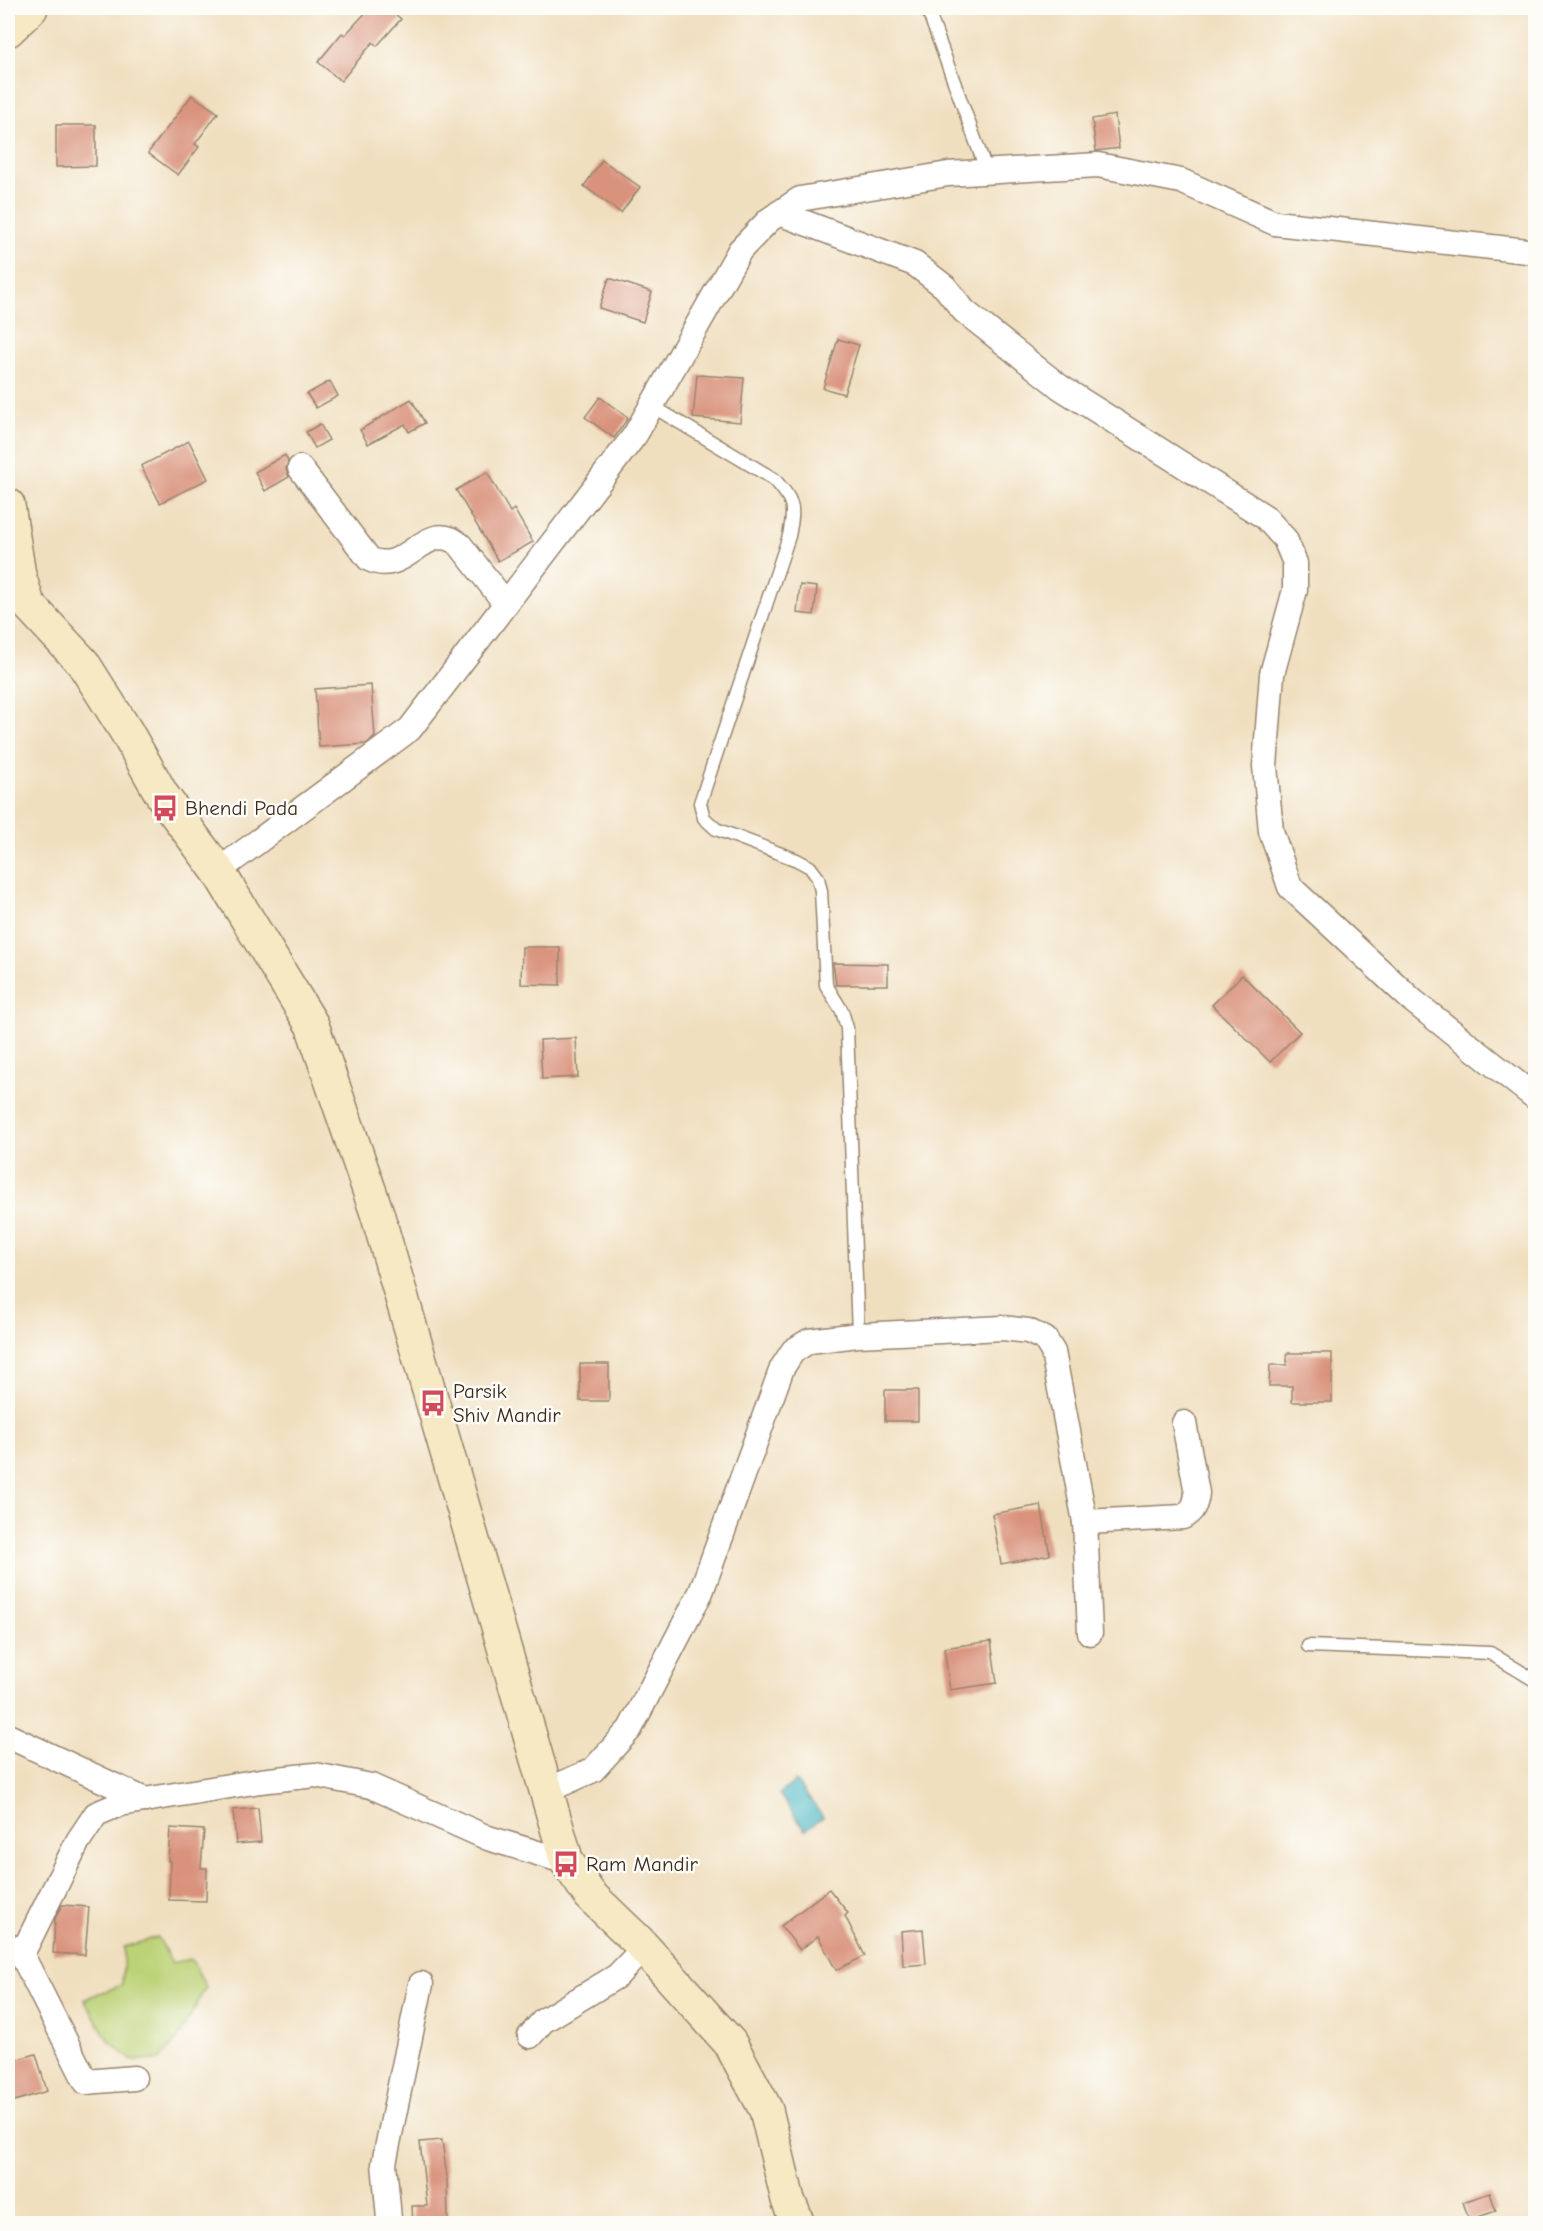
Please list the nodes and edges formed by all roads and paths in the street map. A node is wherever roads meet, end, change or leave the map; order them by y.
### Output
1 (31, 8) edge
2 (927, 8) edge
3 (8, 30) edge
4 (987, 172) junction
5 (779, 213) junction
6 (1536, 252) edge
7 (652, 406) junction
8 (300, 468) dead end
9 (8, 505) edge
10 (506, 604) junction
11 (218, 871) junction
12 (1536, 1098) edge
13 (858, 1335) junction
14 (1184, 1423) dead end
15 (1085, 1522) junction
16 (1090, 1633) dead end
17 (1308, 1646) dead end
18 (1536, 1681) edge
19 (8, 1736) edge
20 (546, 1791) junction
21 (145, 1800) junction
22 (567, 1862) junction
23 (644, 1947) junction
24 (13, 1948) edge
25 (421, 1984) dead end
26 (530, 2036) dead end
27 (134, 2078) dead end
28 (391, 2223) edge
29 (798, 2223) edge

1 - 3 street
2 - 4 lane
4 - 5 street
4 - 6 street
5 - 7 street
5 - 12 street
7 - 10 street
7 - 13 lane
8 - 10 street
9 - 11 street
10 - 11 street
11 - 20 street
13 - 15 street
13 - 20 street
14 - 15 street
15 - 16 street
17 - 18 lane
19 - 21 street
20 - 22 street
21 - 22 street
21 - 24 street
22 - 23 street
23 - 26 street
23 - 29 street
24 - 27 street
25 - 28 street

